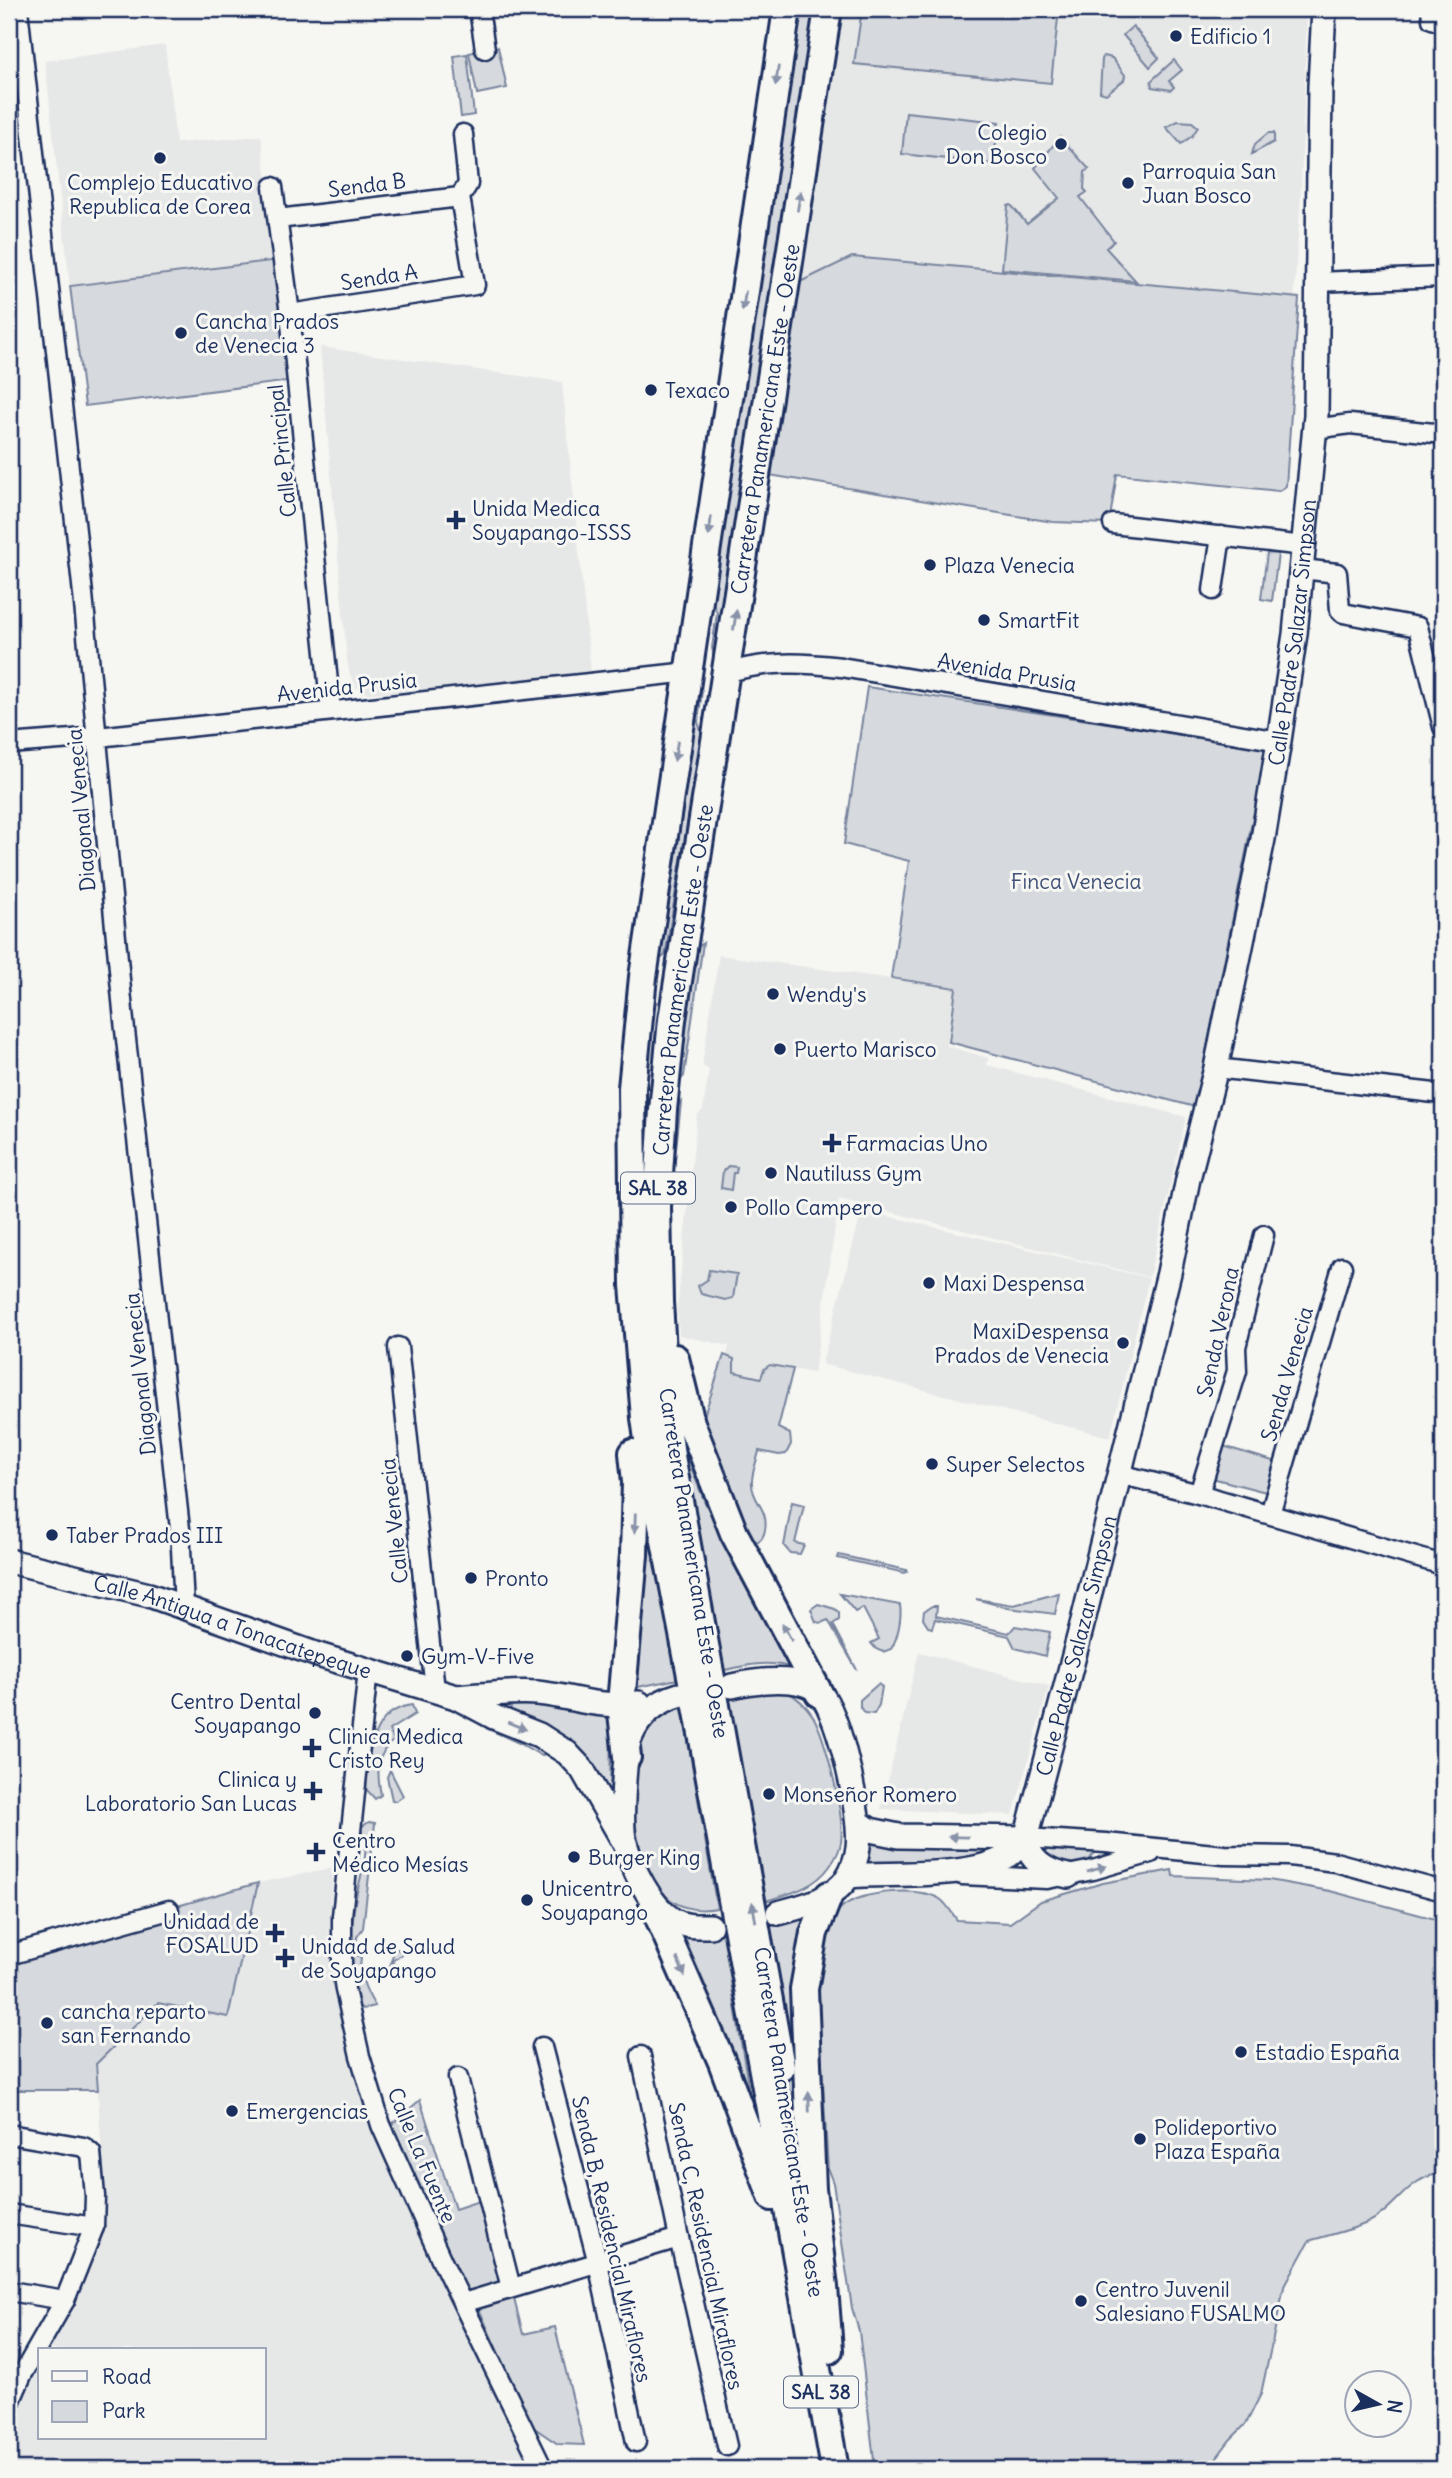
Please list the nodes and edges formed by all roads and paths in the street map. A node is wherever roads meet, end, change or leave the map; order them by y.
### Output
1 (18, 9) edge
2 (479, 9) edge
3 (787, 9) edge
4 (828, 9) edge
5 (1324, 9) edge
6 (1431, 9) edge
7 (1443, 23) edge
8 (485, 49) dead end
9 (463, 134) dead end
10 (273, 187) dead end
11 (460, 197) junction
12 (278, 219) junction
13 (1443, 277) edge
14 (1317, 282) junction
15 (290, 314) junction
16 (1314, 429) junction
17 (1443, 435) edge
18 (1113, 524) dead end
19 (1221, 536) junction
20 (1304, 546) junction
21 (1302, 569) junction
22 (1213, 590) dead end
23 (698, 603) junction
24 (689, 672) junction
25 (726, 673) junction
26 (331, 711) junction
27 (1443, 727) edge
28 (98, 737) junction
29 (1279, 741) junction
30 (9, 744) edge
31 (704, 817) junction
32 (1216, 1068) junction
33 (632, 1088) junction
34 (1443, 1094) edge
35 (1264, 1235) dead end
36 (657, 1239) junction
37 (1174, 1245) junction
38 (1342, 1266) dead end
39 (1147, 1298) junction
40 (398, 1347) dead end
41 (1142, 1384) junction
42 (1121, 1464) junction
43 (1202, 1486) junction
44 (1270, 1514) junction
45 (9, 1561) edge
46 (1443, 1565) edge
47 (184, 1608) junction
48 (368, 1670) junction
49 (732, 1686) dead end
50 (445, 1693) junction
51 (819, 1693) junction
52 (621, 1705) junction
53 (626, 1757) junction
54 (858, 1822) junction
55 (1026, 1838) junction
56 (624, 1842) junction
57 (1164, 1849) junction
58 (932, 1873) junction
59 (848, 1876) junction
60 (1068, 1876) junction
61 (1443, 1891) edge
62 (830, 1895) junction
63 (653, 1904) junction
64 (169, 1910) dead end
65 (778, 1913) dead end
66 (710, 1926) dead end
67 (9, 1955) edge
68 (542, 2047) dead end
69 (641, 2056) dead end
70 (458, 2078) dead end
71 (9, 2134) edge
72 (9, 2214) edge
73 (94, 2227) junction
74 (679, 2238) junction
75 (598, 2263) junction
76 (511, 2288) junction
77 (9, 2291) edge
78 (65, 2300) junction
79 (463, 2303) junction
80 (807, 2314) junction
81 (830, 2365) junction
82 (15, 2374) edge
83 (9, 2405) edge
84 (636, 2442) dead end
85 (727, 2446) dead end
86 (543, 2469) edge
87 (835, 2469) edge
88 (846, 2469) edge

1 - 28 street, Diagonal Venecia
2 - 8 street
3 -> 23 highway, Carretera Panamericana Este - Oeste / SAL 38
25 -> 4 highway, Carretera Panamericana Este - Oeste / SAL 38
5 - 14 main road, Calle Padre Salazar Simpson
6 - 7 street
9 - 11 street
10 - 12 street, Calle Principal
11 - 12 street, Senda B
11 - 15 street, Senda A
12 - 15 street, Calle Principal
13 - 14 street
14 - 16 main road, Calle Padre Salazar Simpson
15 - 26 street, Calle Principal
16 - 17 street
16 - 20 main road, Calle Padre Salazar Simpson
18 - 19 street
19 - 20 street
19 - 22 street
20 - 21 main road, Calle Padre Salazar Simpson
21 - 27 street
21 - 29 main road, Calle Padre Salazar Simpson
23 - 24 highway, Carretera Panamericana Este - Oeste / SAL 38
23 - 25 highway
24 - 26 street, Avenida Prusia
24 - 31 highway
24 -> 33 highway, Carretera Panamericana Este - Oeste / SAL 38
25 - 29 street, Avenida Prusia
25 - 31 highway, Carretera Panamericana Este - Oeste / SAL 38
26 - 28 street, Avenida Prusia
28 - 30 street, Avenida Prusia
28 - 47 street, Diagonal Venecia
29 - 32 main road, Calle Padre Salazar Simpson
31 - 36 highway, Carretera Panamericana Este - Oeste / SAL 38
32 - 34 street
32 - 37 main road, Calle Padre Salazar Simpson
33 -> 52 highway
33 - 80 highway, Carretera Panamericana Este - Oeste / SAL 38
35 - 43 street, Senda Verona
51 -> 36 highway
81 -> 36 highway, Carretera Panamericana Este - Oeste / SAL 38
37 - 39 main road, Calle Padre Salazar Simpson
37 - 41 main road, Calle Padre Salazar Simpson
38 - 44 street, Senda Venecia
39 - 41 main road
39 - 42 main road, Calle Padre Salazar Simpson
40 - 50 street, Calle Venecia
41 - 42 main road, Calle Padre Salazar Simpson
42 - 43 street
42 - 55 main road, Calle Padre Salazar Simpson
43 - 44 street
44 - 46 street
45 - 47 main road, Calle Antigua a Tonacatepeque
47 - 48 main road, Calle Antigua a Tonacatepeque
48 - 50 main road, Calle Antigua a Tonacatepeque
48 - 79 street, Calle La Fuente
49 - 51 main road
50 - 52 main road, Calle Antigua a Tonacatepeque
50 -> 56 main road, Calle Antigua a Tonacatepeque
51 - 54 main road
52 - 53 highway
52 - 53 main road, Calle Antigua a Tonacatepeque
53 - 56 main road
55 -> 54 main road
54 - 59 main road
55 - 57 street
55 - 58 main road
55 - 60 main road
56 - 63 main road, Calle Antigua a Tonacatepeque
60 -> 57 street
57 - 61 street
58 - 59 main road
58 - 60 street
59 - 62 main road
62 - 65 main road
81 -> 62 highway
63 - 66 main road
63 -> 80 highway
64 - 67 street
68 - 75 street, Senda B, Residencial Miraflores
69 - 74 street, Senda C, Residencial Miraflores
70 - 76 street
71 - 73 street
72 - 73 street
73 - 78 street
74 - 75 street
74 - 85 street, Senda C, Residencial Miraflores
75 - 76 street
75 - 84 street, Senda B, Residencial Miraflores
76 - 79 street
77 - 78 street
78 - 82 street
79 - 86 street, Calle La Fuente
80 - 87 highway, SAL 38
81 - 88 highway, SAL 38
82 - 83 street

